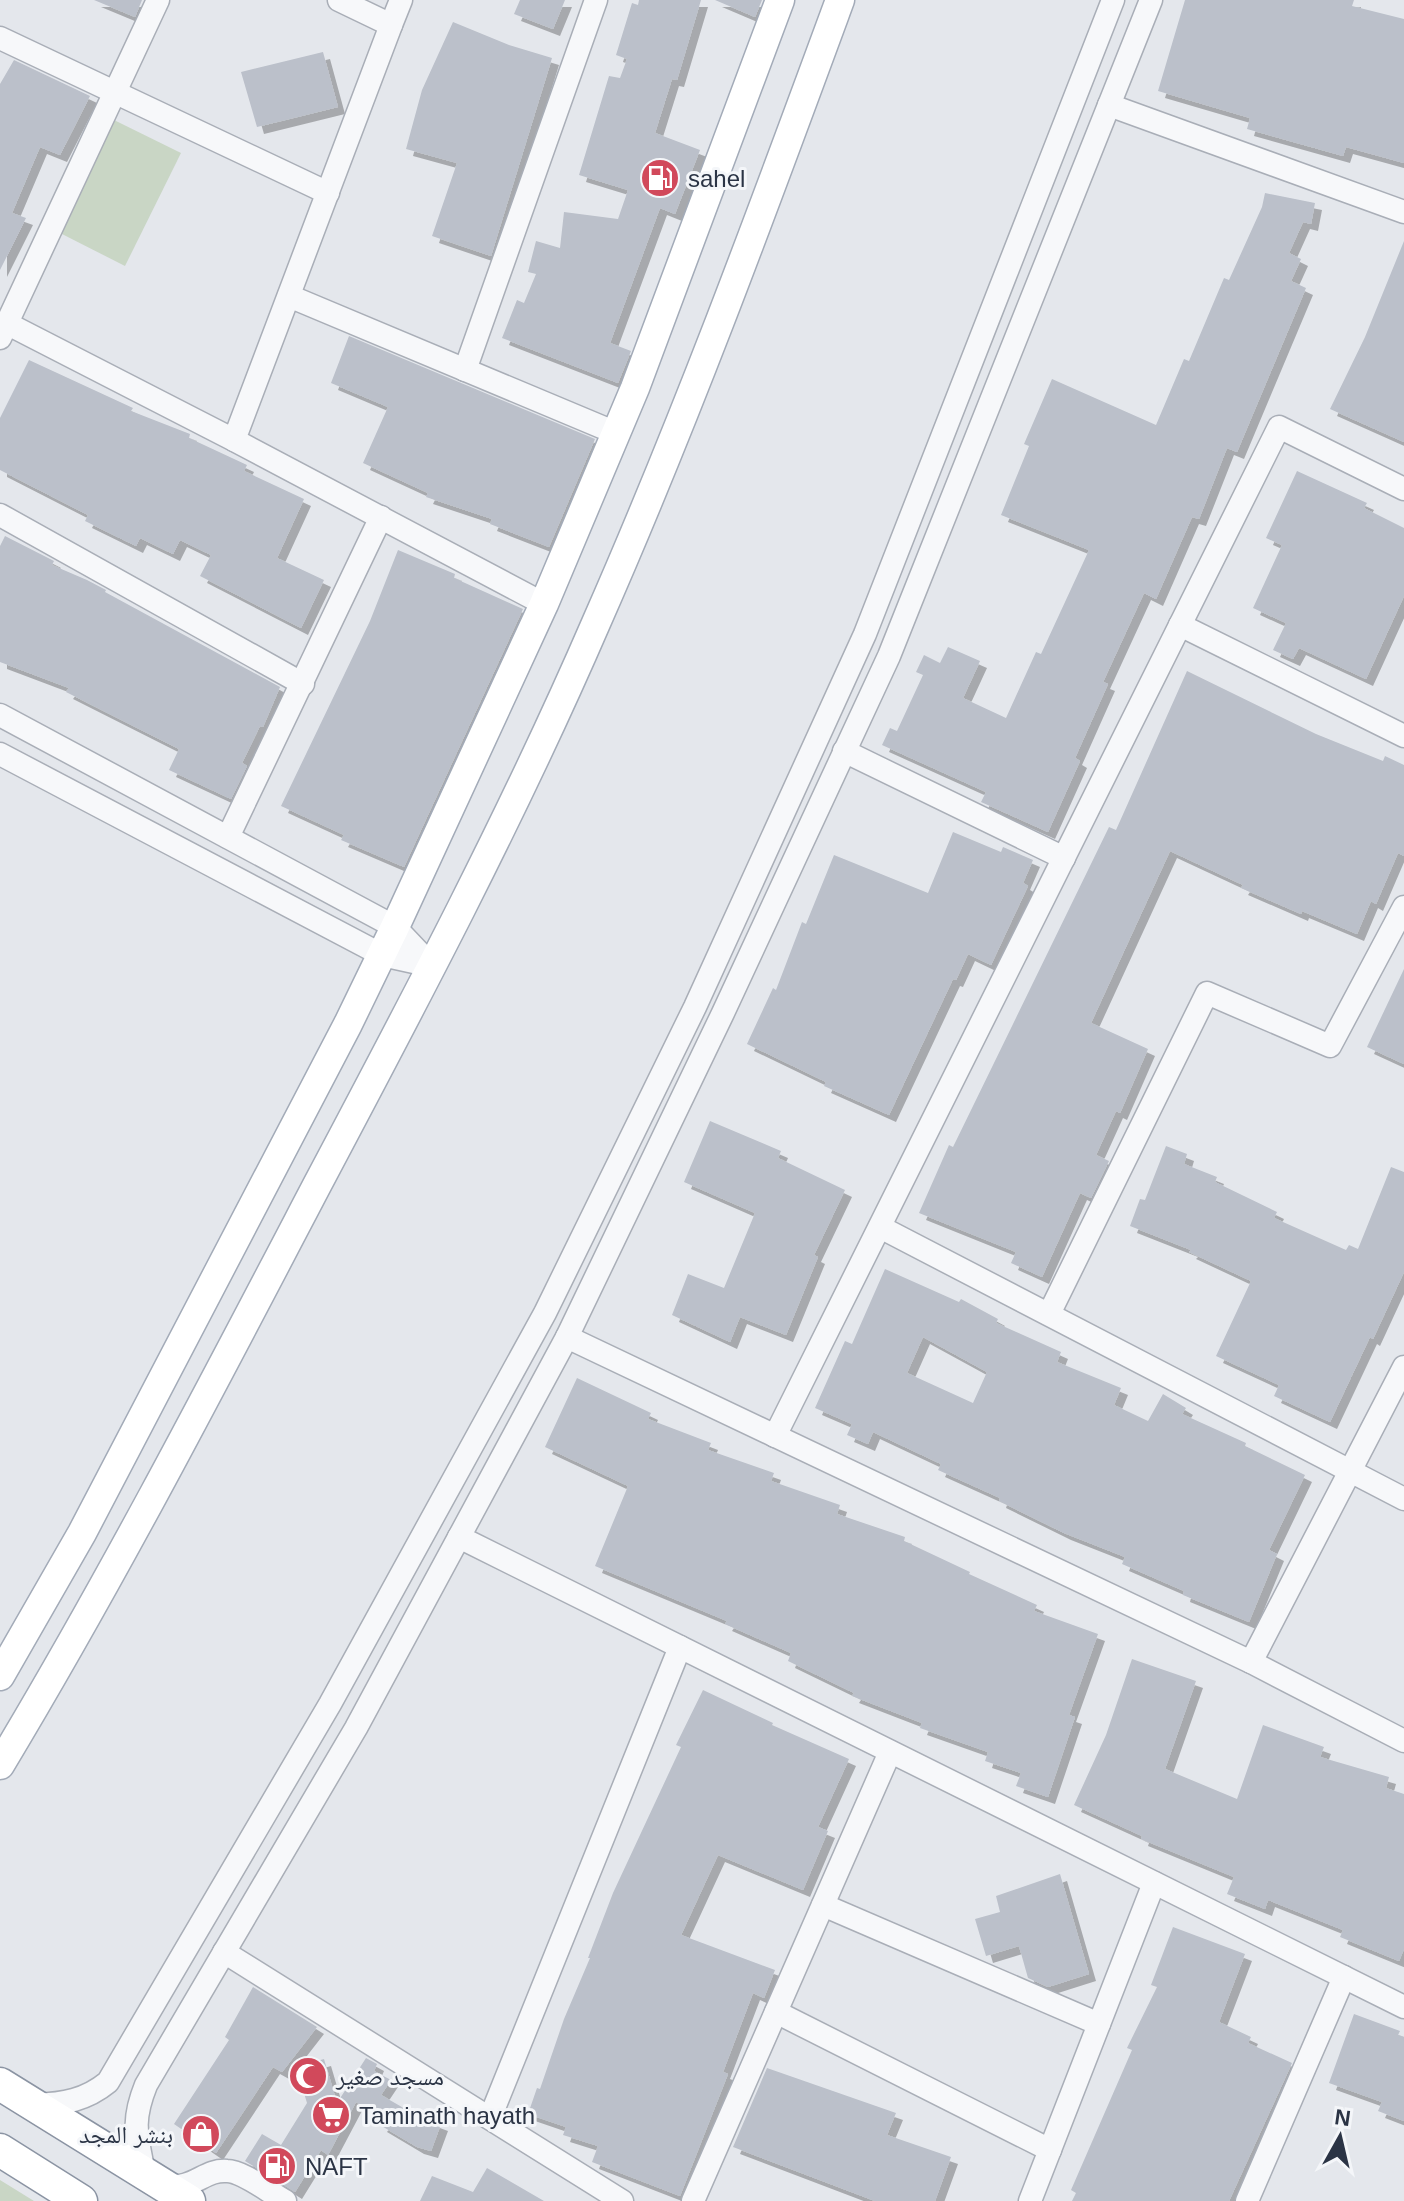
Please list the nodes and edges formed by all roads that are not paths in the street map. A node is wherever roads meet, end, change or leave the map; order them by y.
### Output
1 (158, 0) edge
2 (339, 0) edge
3 (401, 0) edge
4 (596, 0) edge
5 (780, 0) edge
6 (840, 0) edge
7 (1113, 0) edge
8 (1151, 0) edge
9 (391, 25) junction
10 (0, 38) edge
11 (114, 94) junction
12 (1109, 105) junction
13 (328, 193) junction
14 (1404, 212) edge
15 (289, 296) junction
16 (4, 331) edge
17 (465, 370) junction
18 (616, 433) junction
19 (234, 440) junction
20 (1404, 489) edge
21 (0, 515) edge
22 (381, 517) junction
23 (544, 604) junction
24 (1180, 625) junction
25 (303, 684) junction
26 (0, 715) edge
27 (1404, 736) edge
28 (844, 751) junction
29 (0, 754) edge
30 (228, 837) junction
31 (1064, 858) junction
32 (1404, 907) edge
33 (395, 927) junction
34 (382, 955) junction
35 (432, 966) junction
36 (880, 1227) junction
37 (1049, 1314) junction
38 (567, 1337) junction
39 (1404, 1367) edge
40 (775, 1436) junction
41 (1350, 1471) junction
42 (1404, 1499) edge
43 (459, 1537) junction
44 (680, 1647) junction
45 (1251, 1662) junction
46 (0, 1676) edge
47 (1403, 1738) edge
48 (890, 1752) junction
49 (0, 1765) edge
50 (1154, 1883) junction
51 (823, 1905) junction
52 (224, 1952) junction
53 (1344, 1977) junction
54 (1404, 2007) edge
55 (776, 2012) junction
56 (1099, 2024) junction
57 (0, 2084) edge
58 (33, 2105) junction
59 (490, 2118) junction
60 (0, 2150) edge
61 (1050, 2150) junction
62 (153, 2179) junction
63 (81, 2201) edge
64 (189, 2201) edge
65 (285, 2201) edge
66 (622, 2201) edge
67 (693, 2201) edge
68 (1030, 2201) edge
69 (1247, 2201) edge

1 - 11 street
2 - 9 street
3 - 9 street
4 - 17 street
5 - 18 main road
6 - 35 main road
7 - 58 street
8 - 12 street
9 - 13 street
10 - 11 street
11 - 13 street
11 - 16 street
12 - 14 street
12 - 28 street
13 - 15 street
15 - 17 street
15 - 19 street
16 - 19 street
17 - 18 street
18 - 23 main road
19 - 22 street
20 - 24 street
21 - 25 street
22 - 23 street
22 - 25 street
23 - 33 main road
24 - 27 street
24 - 31 street
25 - 30 street
26 - 30 street
28 - 31 street
28 - 38 street
29 - 34 street
30 - 33 street
31 - 36 street
32 - 37 street
33 - 34 main road
33 - 35 street
34 - 35 street
34 - 46 main road
35 - 49 main road
36 - 37 street
36 - 40 street
37 - 41 street
38 - 40 street
38 - 43 street
39 - 41 street
40 - 45 street
41 - 42 street
41 - 45 street
43 - 44 street
43 - 52 street
44 - 48 street
44 - 59 street
45 - 47 street
48 - 50 street
48 - 51 street
50 - 53 street
50 - 56 street
51 - 55 street
51 - 56 street
52 - 59 street
52 - 62 street
53 - 54 street
53 - 69 street
55 - 61 street
55 - 67 street
56 - 61 street
57 - 58 highway
58 - 62 highway
59 - 66 street
60 - 63 highway
61 - 68 street
62 - 64 highway
62 - 65 street

